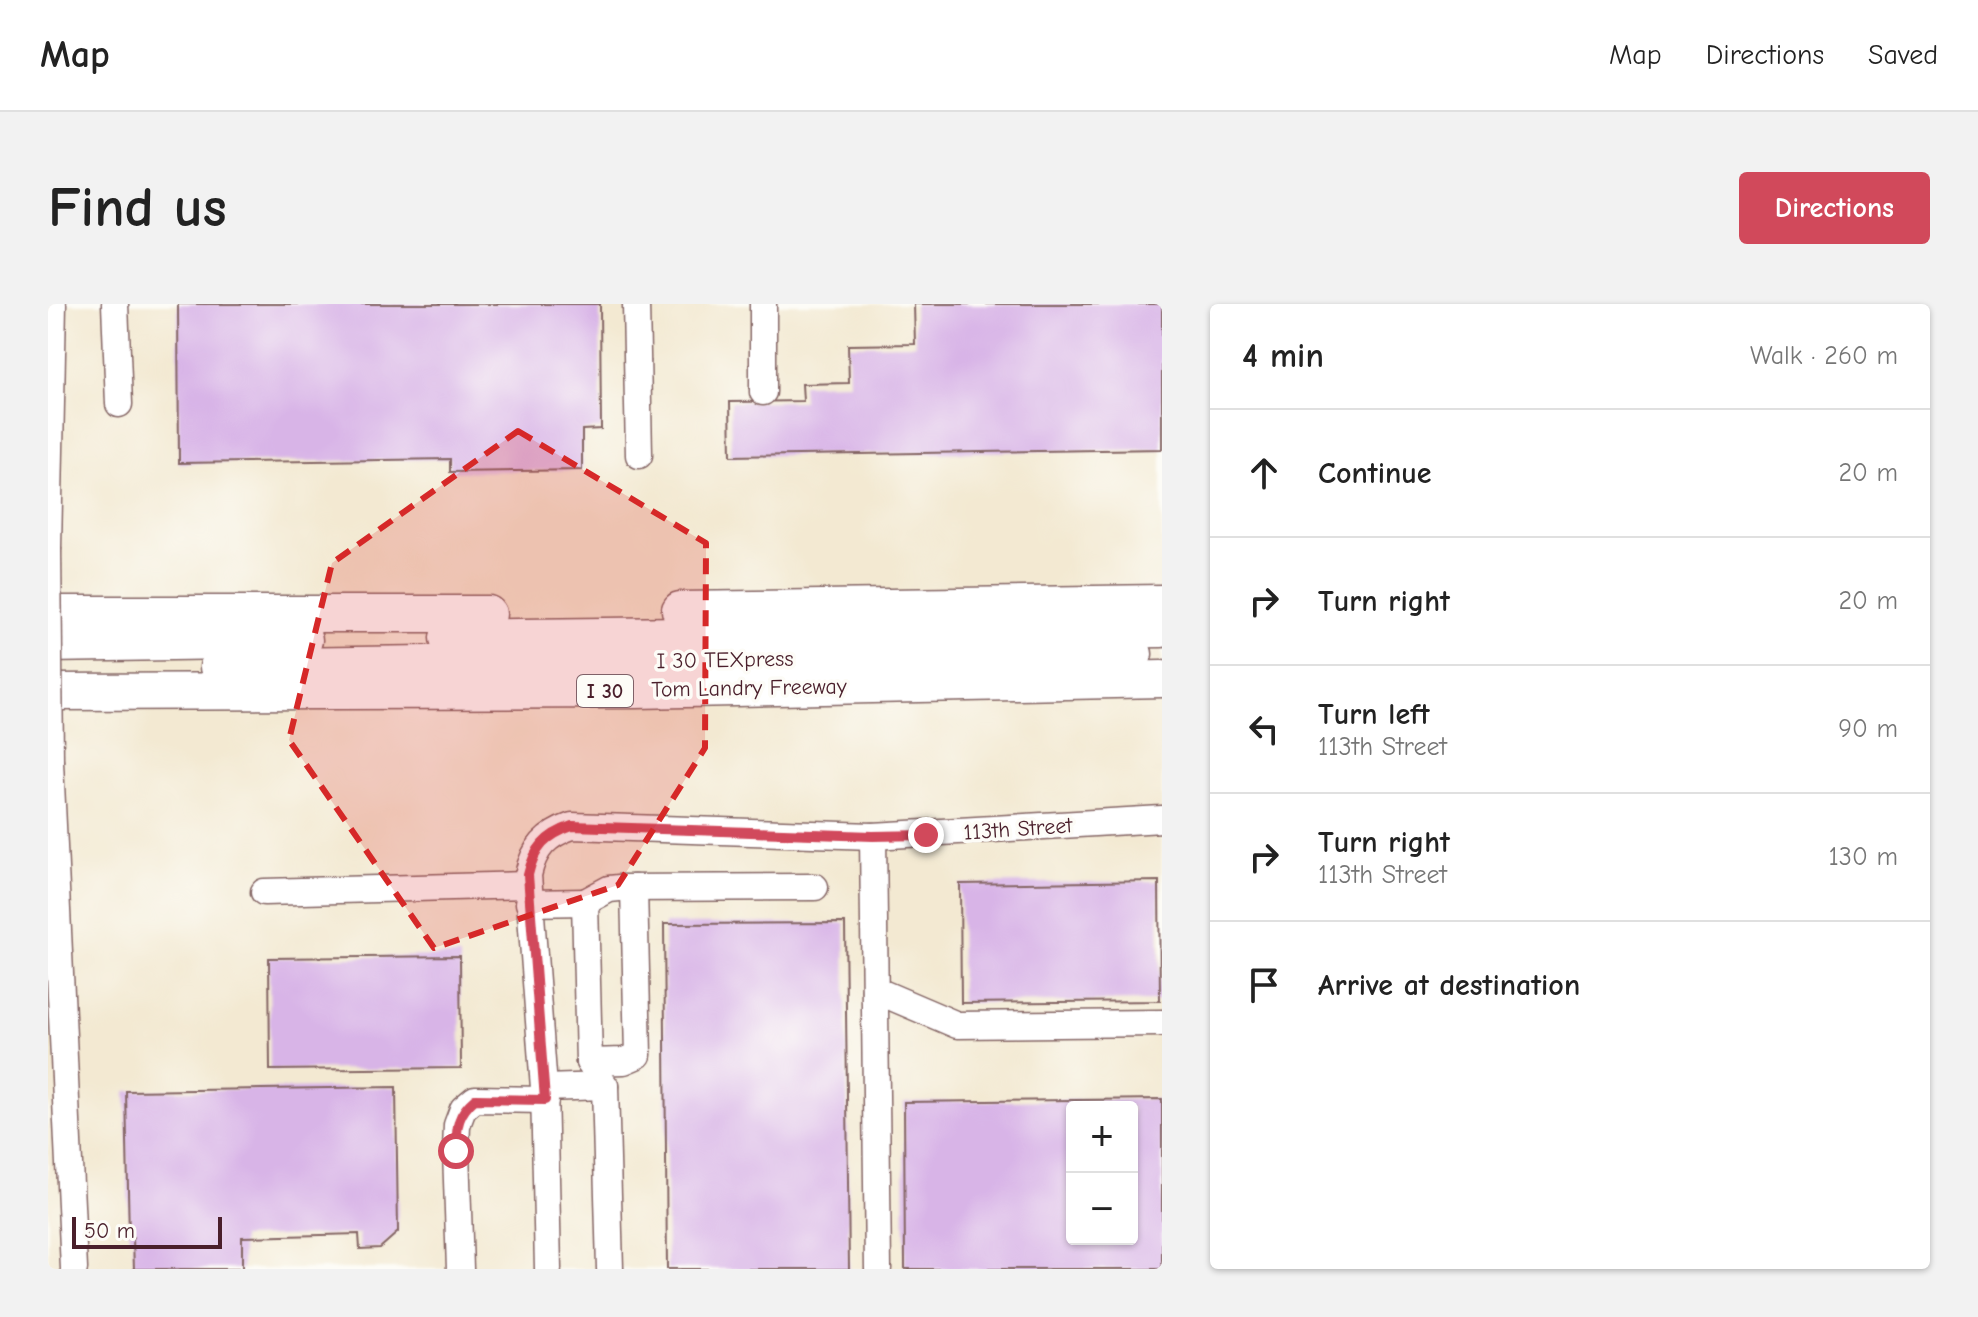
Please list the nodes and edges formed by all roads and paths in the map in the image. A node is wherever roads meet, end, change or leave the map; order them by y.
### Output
1 (53, 304) edge
2 (115, 304) edge
3 (636, 304) edge
4 (763, 304) edge
5 (763, 392) dead end
6 (119, 404) dead end
7 (639, 455) dead end
8 (48, 548) edge
9 (1162, 603) edge
10 (48, 614) edge
11 (1162, 629) edge
12 (48, 644) edge
13 (1162, 654) edge
14 (48, 669) edge
15 (1162, 679) edge
16 (48, 692) edge
17 (1162, 819) edge
18 (873, 836) junction
19 (815, 887) dead end
20 (634, 888) junction
21 (264, 892) dead end
22 (528, 894) junction
23 (585, 902) junction
24 (875, 990) junction
25 (1162, 1023) edge
26 (589, 1062) junction
27 (605, 1086) junction
28 (544, 1094) junction
29 (74, 1269) edge
30 (460, 1269) edge
31 (548, 1269) edge
32 (610, 1269) edge
33 (878, 1269) edge

1 - 8 street
2 - 6 street
3 - 7 street
4 - 5 street
8 - 29 street, bridge
9 - 10 highway
11 - 12 highway, I 30 TEXpress
13 - 14 highway, I 30 TEXpress
15 - 16 highway, Tom Landry Freeway / I 30
17 - 18 street, 113th Street
18 - 22 street, 113th Street
18 - 24 street
19 - 20 street
20 - 23 street
20 - 26 street
21 - 22 street
22 - 23 street
22 - 28 street, 113th Street
23 - 26 street
24 - 25 street
24 - 33 street
26 - 27 street
27 - 28 street
27 - 32 street
28 - 30 street
28 - 31 street, 113th Street

